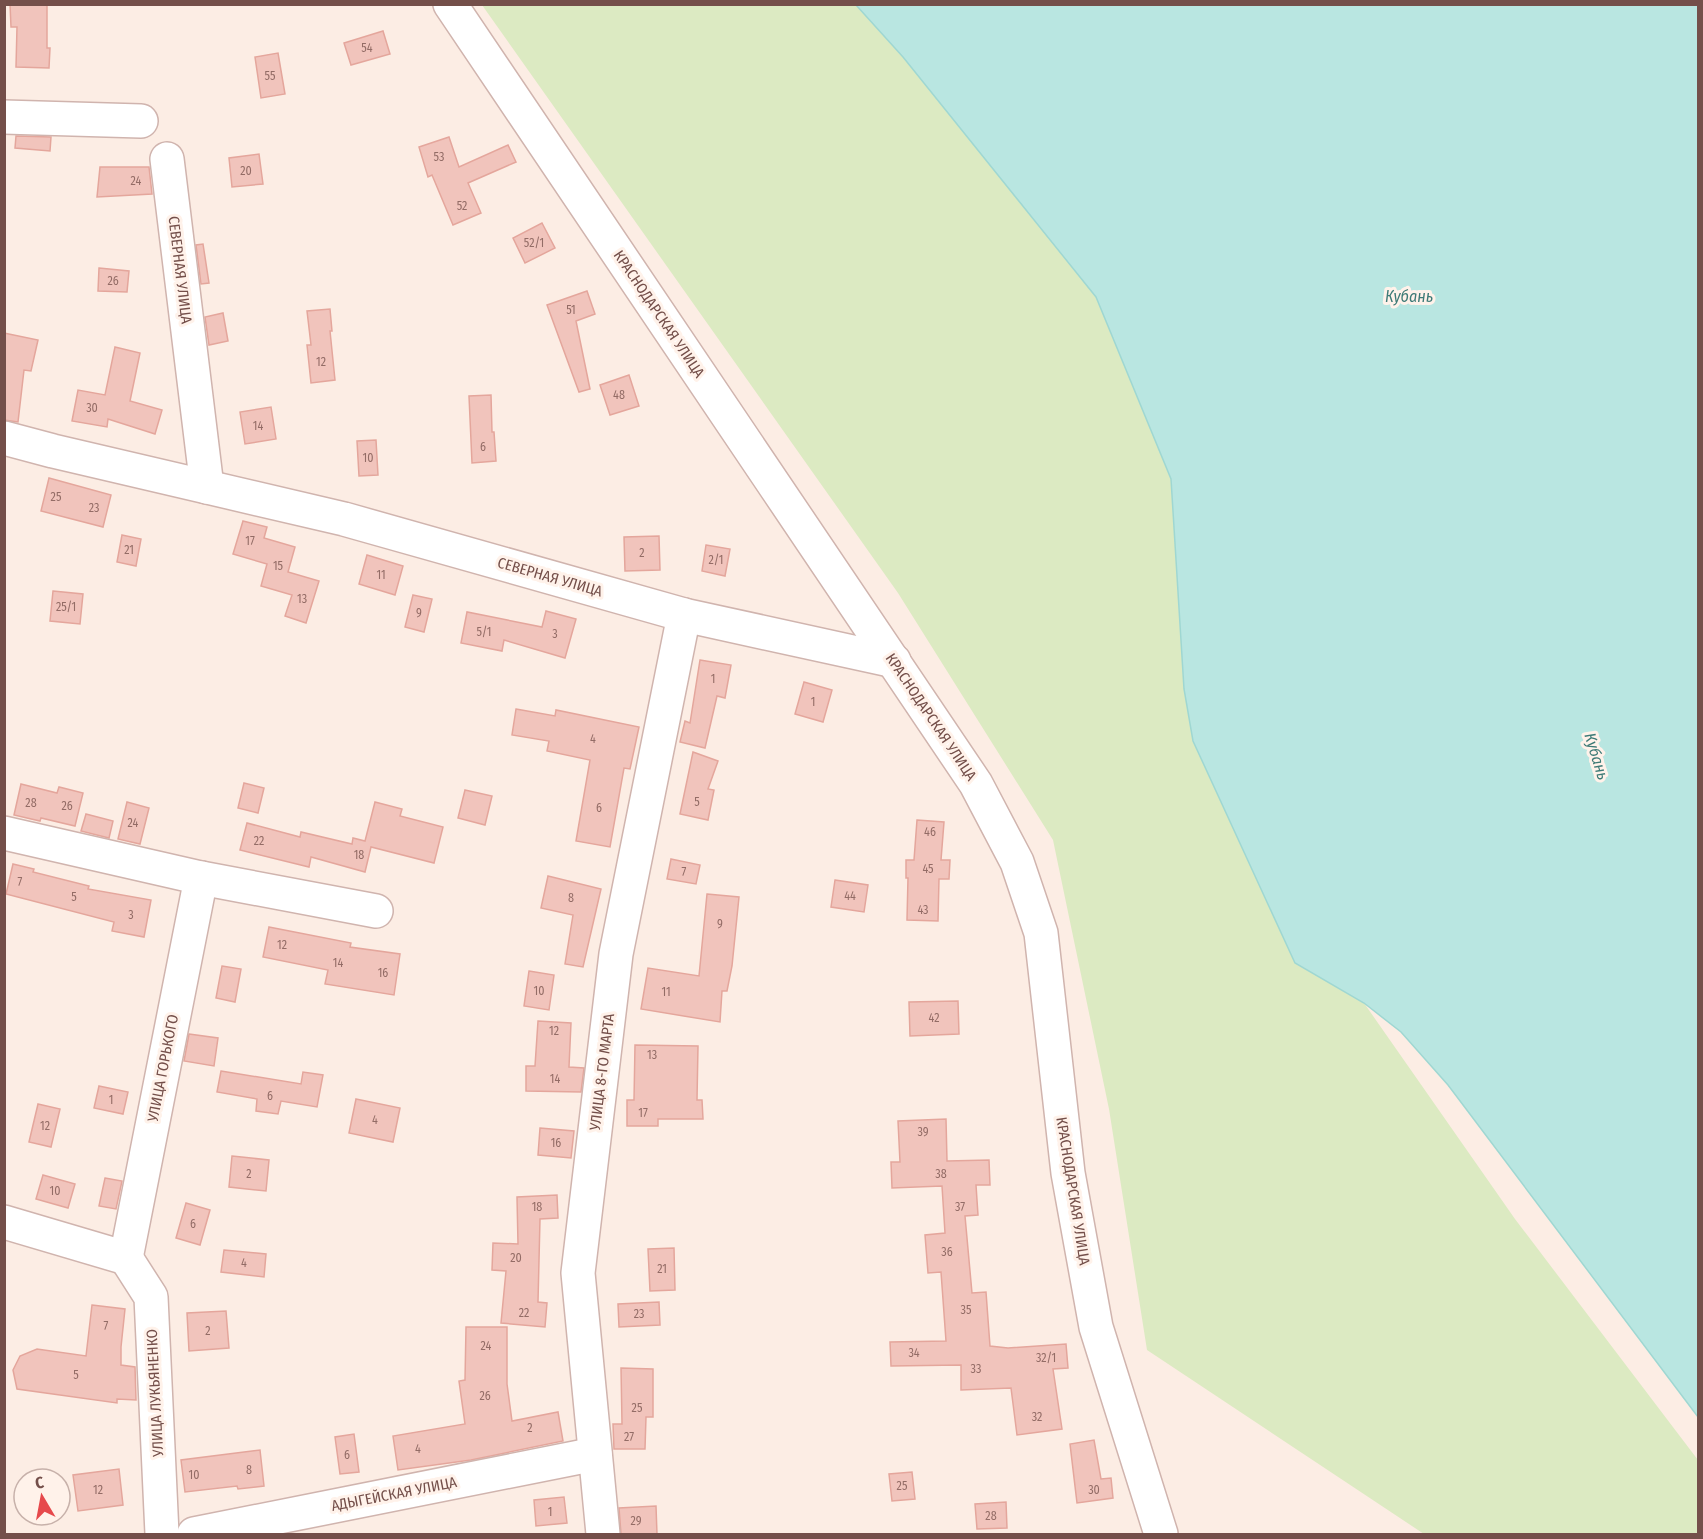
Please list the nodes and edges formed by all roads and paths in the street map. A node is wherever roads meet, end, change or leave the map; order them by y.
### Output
1 (450, 4) edge
2 (4, 117) edge
3 (141, 121) dead end
4 (167, 159) dead end
5 (4, 438) edge
6 (207, 487) junction
7 (684, 615) junction
8 (894, 662) junction
9 (4, 833) edge
10 (201, 878) junction
11 (376, 910) dead end
12 (4, 1222) edge
13 (126, 1258) junction
14 (595, 1454) junction
15 (162, 1534) edge
16 (194, 1534) edge
17 (603, 1534) edge
18 (1161, 1534) edge

1 - 8 street, КРАСНОДАРСКАЯ УЛИЦА
2 - 3 street
4 - 6 street, СЕВЕРНАЯ УЛИЦА
5 - 6 street, СЕВЕРНАЯ УЛИЦА
6 - 7 street, СЕВЕРНАЯ УЛИЦА
7 - 8 street, СЕВЕРНАЯ УЛИЦА
7 - 14 street, УЛИЦА 8-ГО МАРТА
8 - 18 street, КРАСНОДАРСКАЯ УЛИЦА
9 - 10 street
10 - 11 street
10 - 13 street, УЛИЦА ГОРЬКОГО
12 - 13 street
13 - 15 street, УЛИЦА ЛУКЬЯНЕНКО
14 - 16 street, АДЫГЕЙСКАЯ УЛИЦА
14 - 17 street, УЛИЦА 8-ГО МАРТА

